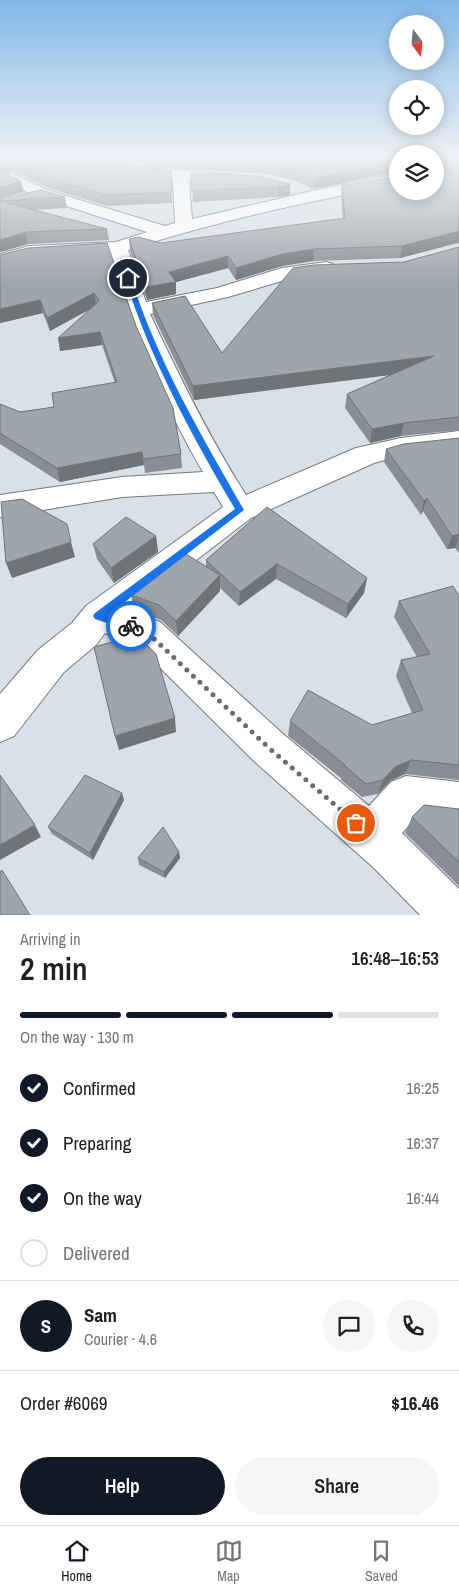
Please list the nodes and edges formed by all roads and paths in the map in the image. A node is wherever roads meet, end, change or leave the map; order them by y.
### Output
1 (62, 200) edge
2 (182, 200) edge
3 (296, 200) edge
4 (184, 226) junction
5 (165, 232) junction
6 (0, 241) edge
7 (118, 246) junction
8 (29, 252) junction
9 (0, 260) edge
10 (349, 267) edge
11 (138, 310) junction
12 (459, 440) edge
13 (224, 481) junction
14 (0, 506) edge
15 (240, 510) junction
16 (98, 616) junction
17 (0, 723) edge
18 (459, 803) edge
19 (371, 836) junction
20 (452, 915) edge

1 - 5 street
2 - 4 street
3 - 4 street
4 - 5 street
5 - 7 street
6 - 8 street
7 - 8 street
7 - 11 street
8 - 9 street
10 - 11 street
11 - 13 street
12 - 15 street
13 - 14 street
13 - 15 street
15 - 16 street
16 - 17 street
16 - 19 street
18 - 19 street
19 - 20 street

